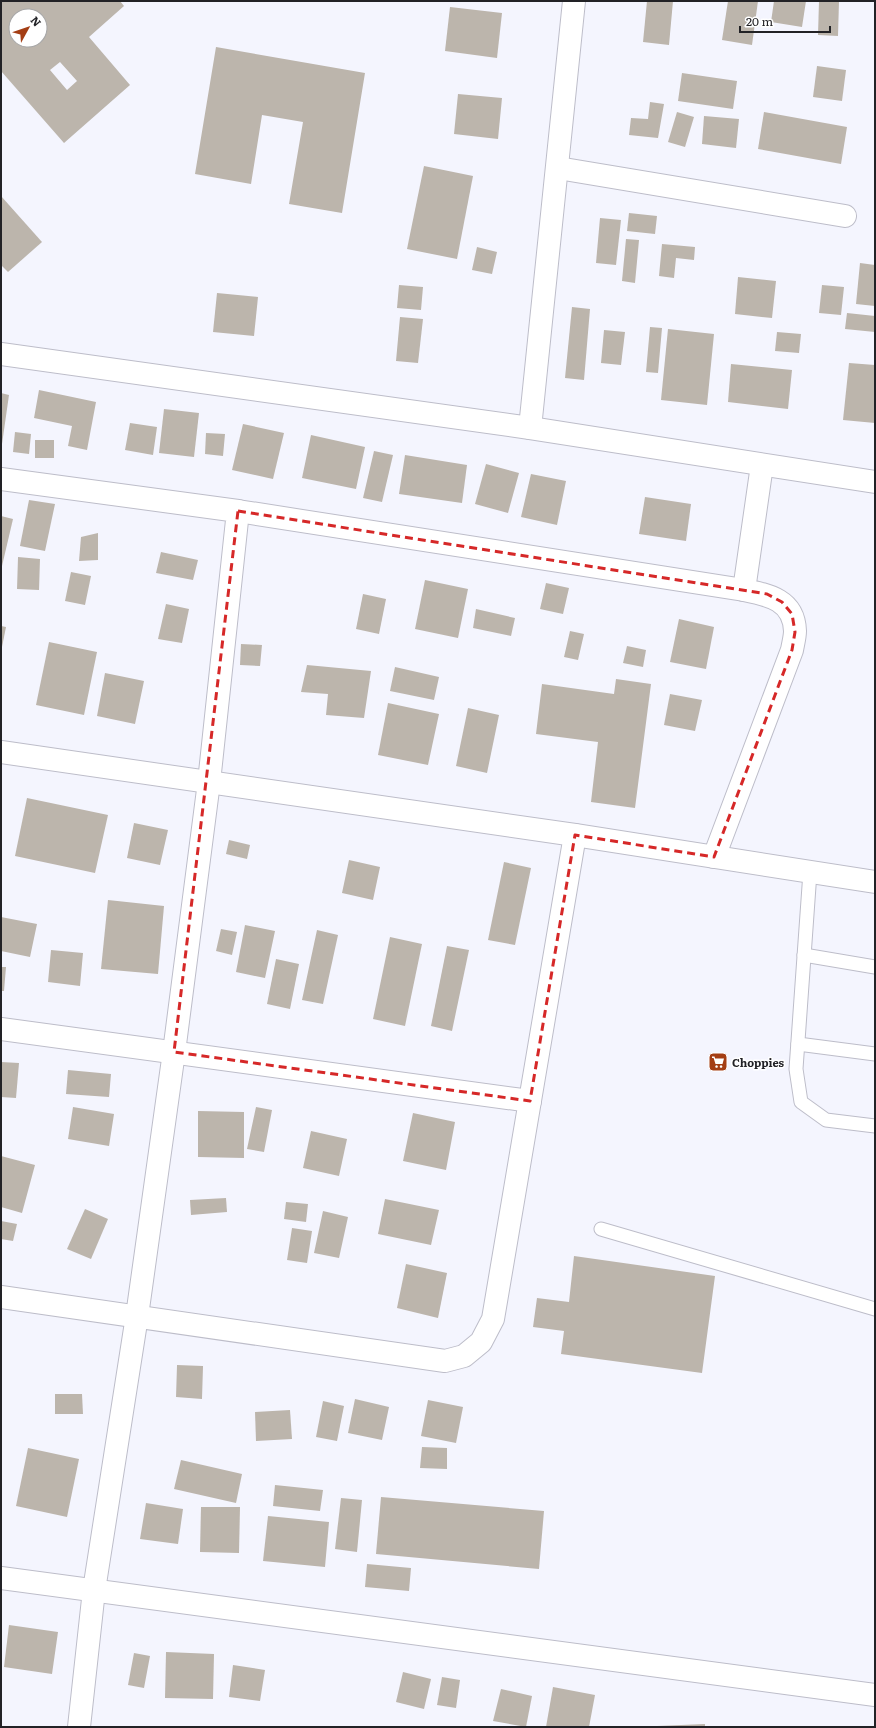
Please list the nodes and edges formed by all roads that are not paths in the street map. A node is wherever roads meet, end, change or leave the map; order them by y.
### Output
1 (574, 1) edge
2 (558, 168) junction
3 (845, 216) dead end
4 (1, 354) edge
5 (530, 428) junction
6 (762, 465) junction
7 (1, 479) edge
8 (875, 482) edge
9 (238, 511) junction
10 (744, 590) junction
11 (1, 752) edge
12 (209, 782) junction
13 (575, 835) junction
14 (714, 857) junction
15 (810, 872) junction
16 (875, 882) edge
17 (804, 956) junction
18 (875, 966) edge
19 (1, 1029) edge
20 (798, 1044) junction
21 (174, 1052) junction
22 (875, 1054) edge
23 (530, 1101) junction
24 (875, 1126) edge
25 (601, 1229) dead end
26 (1, 1297) edge
27 (875, 1309) edge
28 (136, 1316) junction
29 (1, 1578) edge
30 (94, 1590) junction
31 (875, 1695) edge
32 (78, 1727) edge

1 - 2 street
2 - 3 street
2 - 5 street
4 - 5 street
5 - 6 street
6 - 8 street
6 - 10 street
7 - 9 street
9 - 10 street
9 - 12 street
10 - 14 street
11 - 12 street
12 - 13 street
12 - 21 street
13 - 14 street
13 - 23 street
14 - 15 street
15 - 16 street
15 - 17 lane
17 - 18 lane
17 - 20 lane
19 - 21 street
20 - 22 lane
20 - 24 lane
21 - 23 street
21 - 28 street
23 - 28 street
25 - 27 lane
26 - 28 street
28 - 30 street
29 - 30 street
30 - 31 street
30 - 32 street

